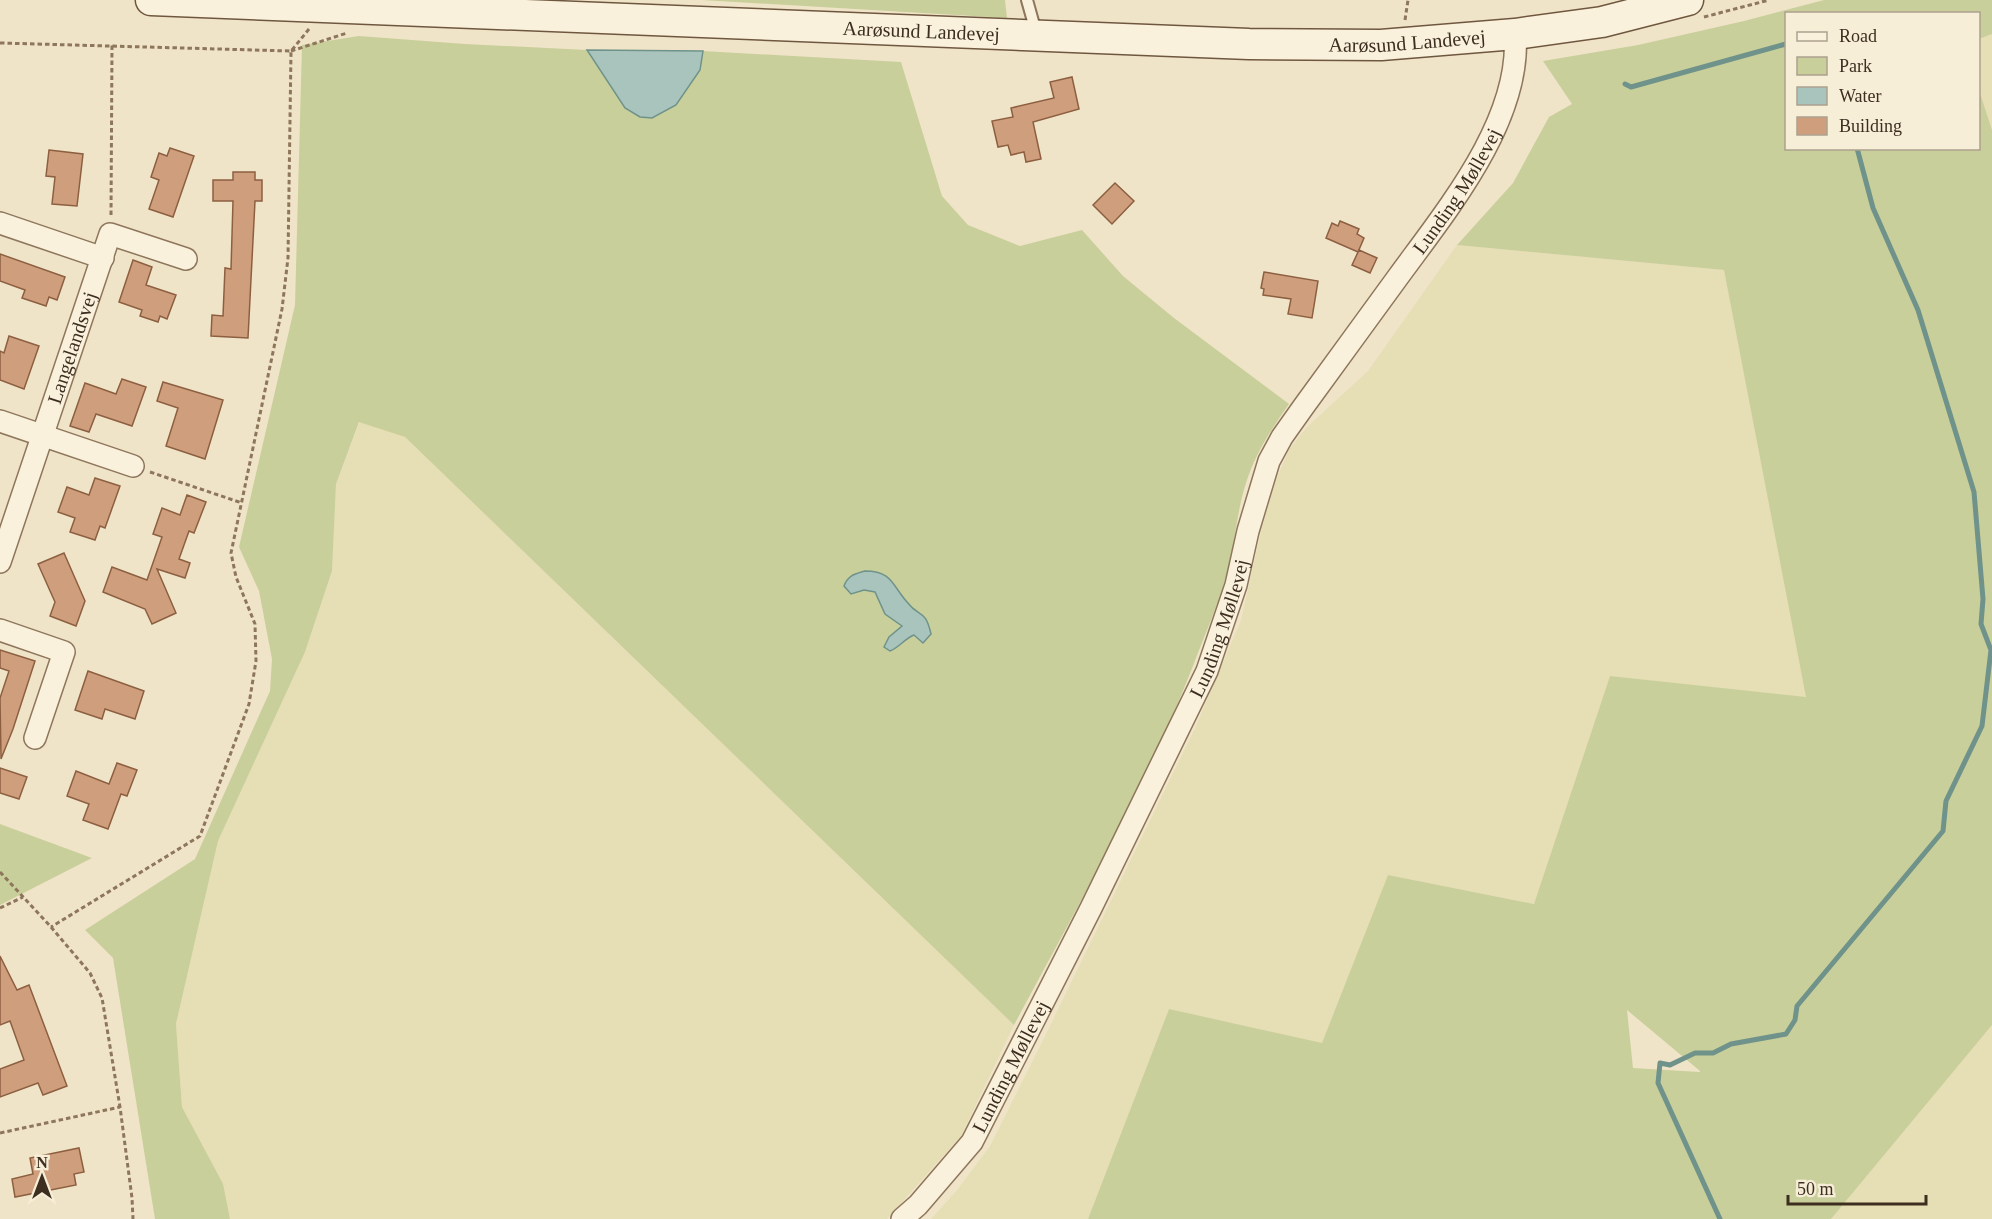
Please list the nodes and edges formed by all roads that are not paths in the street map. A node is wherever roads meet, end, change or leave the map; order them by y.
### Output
1 (151, 0) edge
2 (1027, 0) edge
3 (1688, 0) edge
4 (242, 2) edge
5 (1515, 34) junction
6 (1037, 35) junction
7 (0, 223) edge
8 (103, 258) junction
9 (186, 260) dead end
10 (0, 421) edge
11 (43, 435) junction
12 (133, 466) road end
13 (6, 526) edge
14 (0, 562) edge
15 (0, 630) edge
16 (35, 738) dead end
17 (902, 1219) edge

1 - 4 street, Aarøsund Landevej
2 - 6 lane
3 - 5 street, Aarøsund Landevej
4 - 6 street, Aarøsund Landevej
5 - 6 street, Aarøsund Landevej
5 - 17 street, Lunding Møllevej
7 - 8 street
8 - 9 street, Langelandsvej
8 - 11 street, Langelandsvej
10 - 11 street
11 - 12 street
11 - 13 street, Langelandsvej
13 - 14 street, Langelandsvej
15 - 16 street

